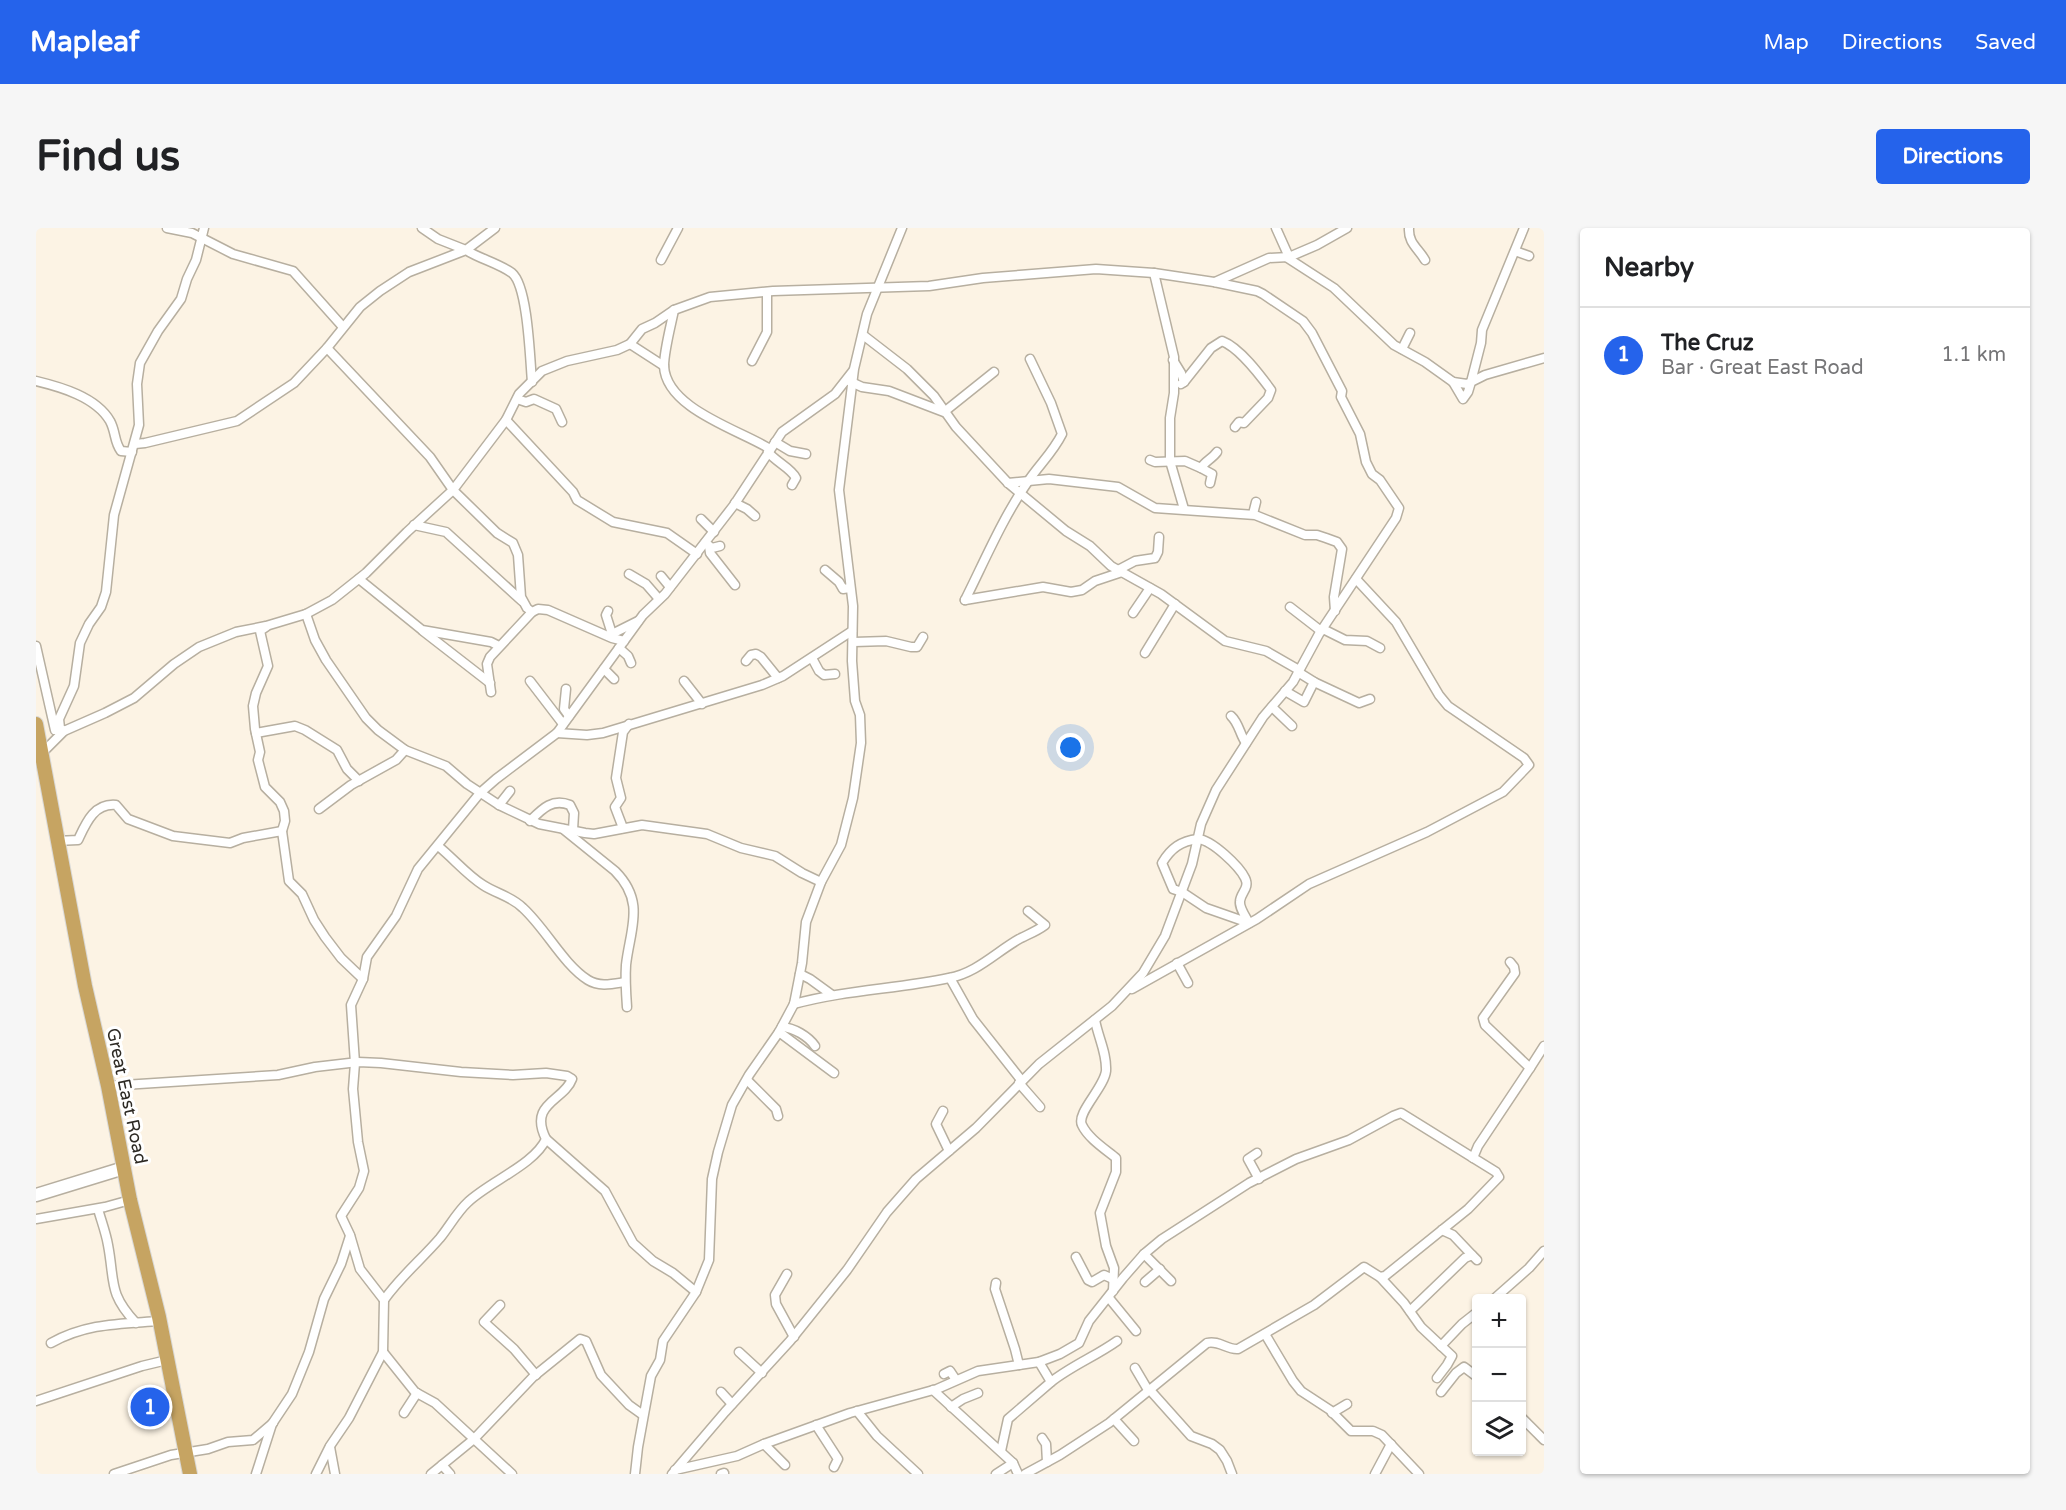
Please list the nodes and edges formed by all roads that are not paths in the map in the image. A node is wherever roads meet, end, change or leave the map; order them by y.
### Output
1 (167, 228) edge
2 (422, 228) edge
3 (495, 228) edge
4 (678, 228) edge
5 (902, 228) edge
6 (1276, 228) edge
7 (1347, 228) edge
8 (1409, 228) edge
9 (1524, 228) edge
10 (203, 232) edge
11 (466, 250) junction
12 (1515, 251) junction
13 (1529, 256) dead end
14 (1287, 257) junction
15 (662, 260) dead end
16 (1425, 260) dead end
17 (1154, 273) junction
18 (1214, 282) junction
19 (876, 289) junction
20 (767, 292) junction
21 (674, 310) junction
22 (344, 327) junction
23 (1410, 333) dead end
24 (862, 335) junction
25 (630, 344) junction
26 (327, 348) junction
27 (1402, 349) junction
28 (1030, 359) dead end
29 (1544, 359) edge
30 (1173, 360) junction
31 (752, 361) dead end
32 (664, 366) junction
33 (994, 372) dead end
34 (36, 381) edge
35 (532, 382) junction
36 (849, 382) junction
37 (1184, 382) junction
38 (1453, 382) junction
39 (1470, 382) junction
40 (1173, 389) junction
41 (517, 399) junction
42 (944, 412) junction
43 (506, 420) junction
44 (562, 422) dead end
45 (1235, 427) dead end
46 (133, 448) junction
47 (771, 448) junction
48 (1217, 452) dead end
49 (806, 454) dead end
50 (1150, 460) dead end
51 (1170, 461) junction
52 (1202, 468) junction
53 (1028, 481) junction
54 (1008, 483) junction
55 (1210, 483) dead end
56 (792, 485) dead end
57 (453, 490) junction
58 (1021, 494) junction
59 (1256, 502) dead end
60 (735, 503) junction
61 (1185, 509) junction
62 (1253, 514) junction
63 (755, 516) dead end
64 (701, 519) dead end
65 (414, 525) junction
66 (714, 532) junction
67 (1159, 537) dead end
68 (707, 544) junction
69 (720, 546) dead end
70 (697, 554) junction
71 (825, 570) dead end
72 (1120, 571) junction
73 (629, 574) dead end
74 (661, 576) dead end
75 (359, 579) junction
76 (1356, 579) junction
77 (735, 585) dead end
78 (670, 587) junction
79 (850, 588) junction
80 (1150, 588) junction
81 (659, 599) junction
82 (524, 602) junction
83 (1175, 604) junction
84 (1290, 607) dead end
85 (608, 611) dead end
86 (1335, 611) junction
87 (532, 612) junction
88 (1133, 613) dead end
89 (306, 614) junction
90 (639, 620) junction
91 (266, 626) junction
92 (422, 630) junction
93 (1322, 630) junction
94 (852, 631) junction
95 (612, 636) junction
96 (923, 638) dead end
97 (854, 642) junction
98 (622, 644) junction
99 (36, 646) edge
100 (499, 646) junction
101 (1380, 648) dead end
102 (1144, 653) dead end
103 (812, 658) junction
104 (746, 661) dead end
105 (632, 663) dead end
106 (487, 664) junction
107 (604, 669) junction
108 (1298, 671) junction
109 (477, 674) junction
110 (835, 674) dead end
111 (778, 678) junction
112 (614, 679) dead end
113 (530, 681) dead end
114 (684, 681) dead end
115 (1314, 682) junction
116 (566, 689) dead end
117 (1285, 691) junction
118 (1370, 699) dead end
119 (702, 704) junction
120 (1272, 707) junction
121 (569, 716) junction
122 (1231, 716) dead end
123 (36, 724) edge
124 (564, 724) junction
125 (629, 724) junction
126 (1292, 726) dead end
127 (64, 731) junction
128 (256, 733) junction
129 (557, 733) junction
130 (57, 739) junction
131 (1246, 743) junction
132 (405, 750) junction
133 (39, 753) edge
134 (359, 781) junction
135 (510, 791) dead end
136 (480, 793) junction
137 (499, 805) junction
138 (319, 809) dead end
139 (531, 821) junction
140 (623, 828) junction
141 (562, 829) junction
142 (282, 831) junction
143 (573, 831) junction
144 (1198, 839) junction
145 (57, 841) junction
146 (438, 846) junction
147 (821, 882) junction
148 (1182, 892) junction
149 (1028, 911) dead end
150 (1249, 923) junction
151 (1509, 962) dead end
152 (1177, 963) junction
153 (800, 974) junction
154 (950, 978) junction
155 (363, 979) junction
156 (624, 982) junction
157 (1188, 983) dead end
158 (1126, 992) junction
159 (832, 995) junction
160 (794, 1004) junction
161 (627, 1007) dead end
162 (1095, 1020) junction
163 (781, 1030) junction
164 (815, 1046) dead end
165 (1544, 1046) edge
166 (355, 1063) junction
167 (1530, 1068) junction
168 (834, 1073) dead end
169 (747, 1080) junction
170 (1021, 1082) junction
171 (108, 1086) junction
172 (1040, 1107) dead end
173 (943, 1111) dead end
174 (778, 1116) dead end
175 (546, 1139) junction
176 (949, 1151) junction
177 (1257, 1153) dead end
178 (1473, 1158) junction
179 (124, 1168) junction
180 (1259, 1179) junction
181 (36, 1196) edge
182 (130, 1200) junction
183 (98, 1209) junction
184 (36, 1219) edge
185 (1442, 1230) junction
186 (350, 1235) junction
187 (1544, 1251) edge
188 (1144, 1254) junction
189 (1076, 1257) dead end
190 (1160, 1269) junction
191 (787, 1274) dead end
192 (1380, 1277) junction
193 (1113, 1279) junction
194 (1171, 1281) dead end
195 (1145, 1282) dead end
196 (996, 1283) dead end
197 (696, 1292) junction
198 (1111, 1294) junction
199 (1500, 1294) edge
200 (384, 1300) junction
201 (501, 1305) dead end
202 (1410, 1311) junction
203 (1472, 1316) edge
204 (159, 1322) junction
205 (136, 1323) junction
206 (1136, 1331) dead end
207 (1265, 1334) junction
208 (794, 1336) junction
209 (1117, 1341) dead end
210 (51, 1343) dead end
211 (1442, 1346) junction
212 (383, 1352) junction
213 (739, 1352) dead end
214 (167, 1360) junction
215 (1039, 1362) junction
216 (1018, 1365) junction
217 (1135, 1368) dead end
218 (762, 1373) junction
219 (1472, 1373) edge
220 (944, 1374) dead end
221 (536, 1375) junction
222 (1437, 1378) dead end
223 (956, 1380) junction
224 (1051, 1382) junction
225 (933, 1390) junction
226 (1149, 1390) junction
227 (721, 1392) dead end
228 (1441, 1392) dead end
229 (417, 1393) junction
230 (978, 1393) dead end
231 (36, 1401) edge
232 (732, 1404) junction
233 (1347, 1404) dead end
234 (951, 1407) junction
235 (858, 1411) junction
236 (404, 1413) dead end
237 (1332, 1413) junction
238 (644, 1415) junction
239 (1114, 1419) junction
240 (275, 1420) junction
241 (1526, 1424) edge
242 (816, 1425) junction
243 (1042, 1438) dead end
244 (474, 1439) junction
245 (1544, 1440) edge
246 (1134, 1441) dead end
247 (764, 1444) junction
248 (1391, 1444) junction
249 (330, 1446) junction
250 (1001, 1451) junction
251 (186, 1452) junction
252 (1047, 1462) junction
253 (1013, 1463) junction
254 (442, 1465) junction
255 (785, 1465) dead end
256 (834, 1467) dead end
257 (690, 1471) edge
258 (673, 1472) edge
259 (316, 1473) edge
260 (114, 1474) edge
261 (190, 1474) edge
262 (256, 1474) edge
263 (335, 1474) edge
264 (431, 1474) edge
265 (450, 1474) edge
266 (512, 1474) edge
267 (635, 1474) edge
268 (918, 1474) edge
269 (996, 1474) edge
270 (1018, 1474) edge
271 (1025, 1474) edge
272 (1232, 1474) edge
273 (1375, 1474) edge
274 (1419, 1474) edge

1 - 10 street
2 - 11 street
3 - 11 street
4 - 15 street
5 - 19 street
6 - 14 street
7 - 14 street
8 - 16 street
9 - 12 street
10 - 22 street
10 - 46 street
11 - 22 street
11 - 35 street
12 - 13 street
12 - 39 street
14 - 18 street
14 - 27 street
17 - 18 street
17 - 19 street
17 - 30 street
18 - 76 street
19 - 20 street
19 - 24 street
20 - 21 street
20 - 31 street
21 - 25 street
21 - 32 street
22 - 26 street
23 - 27 street
24 - 36 street
24 - 42 street
25 - 32 street
25 - 35 street
26 - 46 street
26 - 57 street
27 - 38 street
28 - 53 street
29 - 39 street
30 - 37 street
30 - 40 street
32 - 47 street
33 - 42 street
34 - 46 street
35 - 41 street
36 - 42 street
36 - 47 street
36 - 79 street
37 - 40 street
37 - 45 street
38 - 39 street
38 - 39 street
40 - 51 street
41 - 43 street
41 - 44 street
42 - 54 street
43 - 57 street
43 - 70 street
46 - 127 street
47 - 49 street
47 - 56 street
47 - 60 street
48 - 52 street
50 - 51 street
51 - 52 street
51 - 61 street
52 - 55 street
53 - 54 street
53 - 58 street
53 - 61 street
54 - 58 street
57 - 65 street
57 - 82 street
58 - 72 street
58 - 72 street
59 - 62 street
60 - 63 street
60 - 66 street
61 - 62 street
62 - 86 street
64 - 66 street
65 - 75 street
65 - 82 street
66 - 68 street
67 - 72 street
68 - 69 street
68 - 70 street
68 - 77 street
70 - 78 street
71 - 79 street
72 - 80 street
73 - 81 street
74 - 78 street
75 - 89 street
75 - 92 street
76 - 86 street
76 - 150 street
78 - 81 street
79 - 94 street
80 - 83 street
80 - 88 street
81 - 90 street
82 - 87 street
83 - 102 street
83 - 108 street
84 - 93 street
85 - 95 street
86 - 93 street
87 - 95 street
87 - 100 street
89 - 91 street
89 - 132 street
90 - 95 street
90 - 98 street
91 - 127 street
91 - 128 street
92 - 100 street
92 - 109 street
93 - 101 street
93 - 108 street
94 - 97 street
94 - 103 street
95 - 98 street
96 - 97 street
97 - 147 street
98 - 105 street
98 - 107 street
99 - 130 street
100 - 106 street
103 - 110 street
103 - 111 street
104 - 111 street
106 - 109 street
106 - 109 street
107 - 112 street
107 - 121 street
108 - 115 street
108 - 117 street
111 - 119 street
113 - 124 street
114 - 119 street
115 - 117 street
115 - 118 street
116 - 121 street
117 - 120 street
119 - 125 street
120 - 126 street
120 - 131 street
121 - 124 street
122 - 131 street
123 - 133 highway, Great East Road
124 - 129 street
125 - 129 street
125 - 140 street
127 - 130 street
128 - 134 street
128 - 142 street
129 - 136 street
130 - 133 street
131 - 144 street
132 - 134 street
132 - 136 street
133 - 145 highway, Great East Road
134 - 138 street
135 - 137 street
136 - 137 street
136 - 146 street
137 - 139 street
139 - 141 street
139 - 143 street
140 - 143 street
140 - 147 street
141 - 143 street
141 - 156 street
142 - 145 street
142 - 155 street
144 - 148 street
144 - 148 street
144 - 150 street
145 - 171 highway, Great East Road
146 - 155 street
146 - 156 street
147 - 153 street
148 - 150 street
148 - 158 street
149 - 154 street
150 - 152 street
151 - 167 street
152 - 157 street
152 - 158 street
153 - 159 street
153 - 160 street
154 - 159 street
154 - 170 street
155 - 166 street
156 - 161 street
158 - 162 street
159 - 160 street
160 - 163 street
162 - 170 street
162 - 193 street
163 - 164 street
163 - 168 street
163 - 169 street
165 - 167 street
166 - 171 street
166 - 175 street
166 - 186 street
167 - 178 street
169 - 174 street
169 - 197 street
170 - 172 street
170 - 176 street
171 - 179 highway, Great East Road
173 - 176 street
175 - 197 street
175 - 200 street
176 - 208 street
177 - 180 street
178 - 180 street
178 - 185 street
179 - 181 main road
179 - 182 highway, Great East Road
180 - 188 street
182 - 183 street
182 - 204 highway, Great East Road
183 - 184 street
183 - 205 street
185 - 192 street
185 - 202 street
186 - 200 street
186 - 240 street
187 - 199 street
188 - 190 street
188 - 198 street
189 - 193 street
190 - 194 street
190 - 195 street
191 - 208 street
192 - 202 street
192 - 207 street
193 - 198 street
196 - 216 street
197 - 238 street
198 - 206 street
198 - 215 street
200 - 212 street
201 - 221 street
202 - 211 street
203 - 211 street
204 - 205 street
204 - 214 highway, Great East Road
205 - 210 street
207 - 226 street
207 - 237 street
208 - 218 street
209 - 224 street
211 - 222 street
212 - 229 street
212 - 249 street
213 - 218 street
214 - 231 street
214 - 251 highway, Great East Road
215 - 216 street
215 - 224 street
216 - 223 street
217 - 226 street
218 - 232 street
219 - 228 street
220 - 223 street
221 - 238 street
221 - 244 street
223 - 225 street
224 - 250 street
225 - 234 street
225 - 235 street
226 - 239 street
226 - 272 street
227 - 232 street
229 - 236 street
229 - 244 street
230 - 234 street
232 - 258 street
233 - 237 street
234 - 250 street
235 - 242 street
235 - 268 street
237 - 248 street
238 - 267 street
239 - 246 street
239 - 252 street
240 - 251 street
240 - 262 street
241 - 245 street
242 - 247 street
242 - 256 street
243 - 252 street
244 - 254 street
244 - 266 street
247 - 255 street
247 - 257 street
248 - 273 street
248 - 274 street
249 - 259 street
249 - 263 street
250 - 253 street
251 - 260 street
251 - 261 highway, Great East Road
252 - 271 street
253 - 269 street
253 - 270 street
254 - 264 street
254 - 265 street
257 - 258 street

